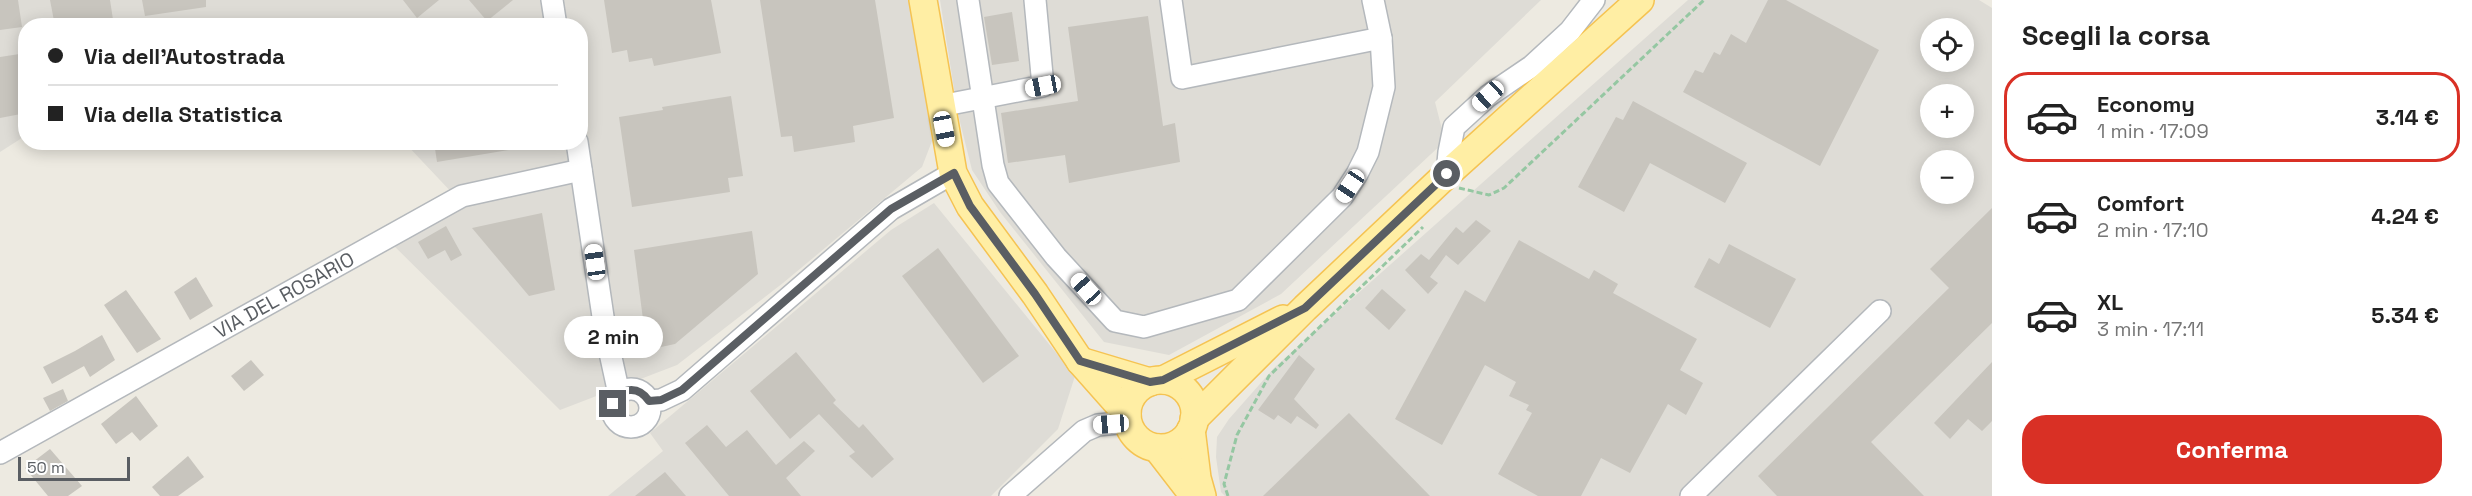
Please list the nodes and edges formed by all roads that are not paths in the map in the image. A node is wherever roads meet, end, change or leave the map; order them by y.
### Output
1 (552, 0) edge
2 (923, 0) edge
3 (968, 0) edge
4 (1035, 0) edge
5 (1171, 0) edge
6 (1372, 0) edge
7 (1594, 0) edge
8 (1640, 0) edge
9 (555, 18) edge
10 (1381, 38) junction
11 (982, 98) junction
12 (940, 106) junction
13 (578, 150) edge
14 (581, 170) junction
15 (954, 173) junction
16 (1454, 182) junction
17 (1305, 308) junction
18 (1880, 311) dead end
19 (1080, 361) junction
20 (1156, 381) junction
21 (619, 394) junction
22 (649, 401) junction
23 (1128, 418) junction
24 (1193, 424) junction
25 (1157, 448) junction
26 (0, 453) edge
27 (1010, 496) edge
28 (1194, 496) edge
29 (1202, 496) edge
30 (1691, 496) edge

1 - 9 street
2 - 12 main road
3 - 11 street
4 - 11 street
5 - 10 street
6 - 10 street
7 - 16 street
8 - 16 main road
10 - 11 street
11 - 12 street
12 - 15 main road
13 - 14 street
14 - 21 street
14 - 26 street, VIA DEL ROSARIO
15 - 19 main road
15 - 22 street
16 - 17 main road
17 - 20 main road
17 - 24 main road
18 - 30 street
19 - 20 main road
19 - 23 main road
20 - 23 main road
20 - 24 main road
21 - 22 street
21 - 22 street
23 - 25 main road
23 - 27 street
24 - 25 main road
24 - 29 main road
25 - 28 main road

